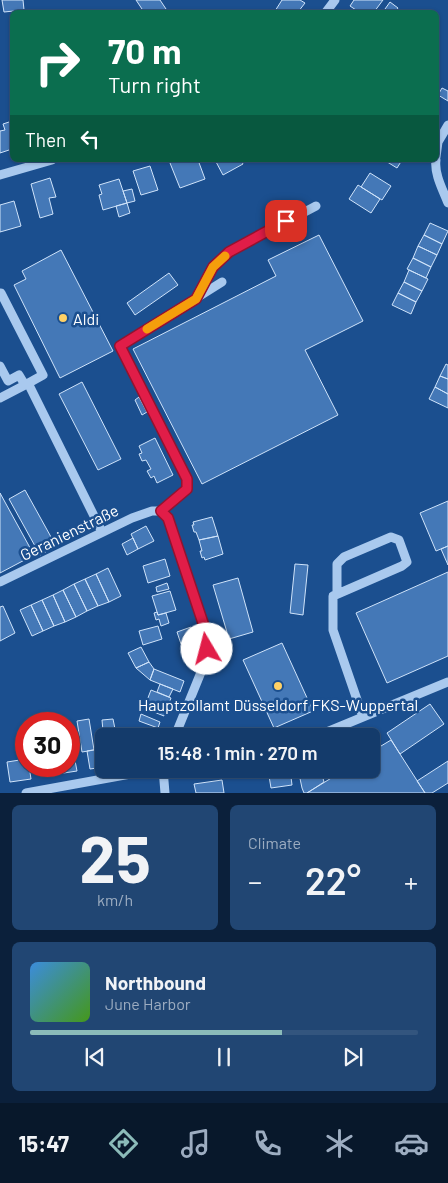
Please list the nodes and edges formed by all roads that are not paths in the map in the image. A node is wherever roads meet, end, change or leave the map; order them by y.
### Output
1 (448, 124) edge
2 (439, 140) edge
3 (45, 162) edge
4 (435, 162) edge
5 (0, 175) edge
6 (448, 203) edge
7 (316, 206) dead end
8 (222, 282) dead end
9 (0, 293) edge
10 (196, 299) junction
11 (0, 366) edge
12 (26, 384) junction
13 (0, 398) edge
14 (156, 511) junction
15 (102, 532) junction
16 (0, 582) edge
17 (337, 594) junction
18 (448, 682) edge
19 (363, 716) junction
20 (178, 728) edge
21 (335, 728) edge
22 (108, 778) edge
23 (164, 778) edge
24 (26, 793) edge
25 (165, 793) edge

1 - 2 street
3 - 5 street
4 - 6 street
7 - 10 street
8 - 10 street
9 - 12 street
10 - 14 street, Geranienstraße
11 - 12 street
12 - 13 street
12 - 15 street
14 - 15 street, Geranienstraße
14 - 20 street
15 - 16 street, Geranienstraße
17 - 17 street
17 - 19 street
18 - 19 street
19 - 21 street
22 - 24 street
23 - 25 street

